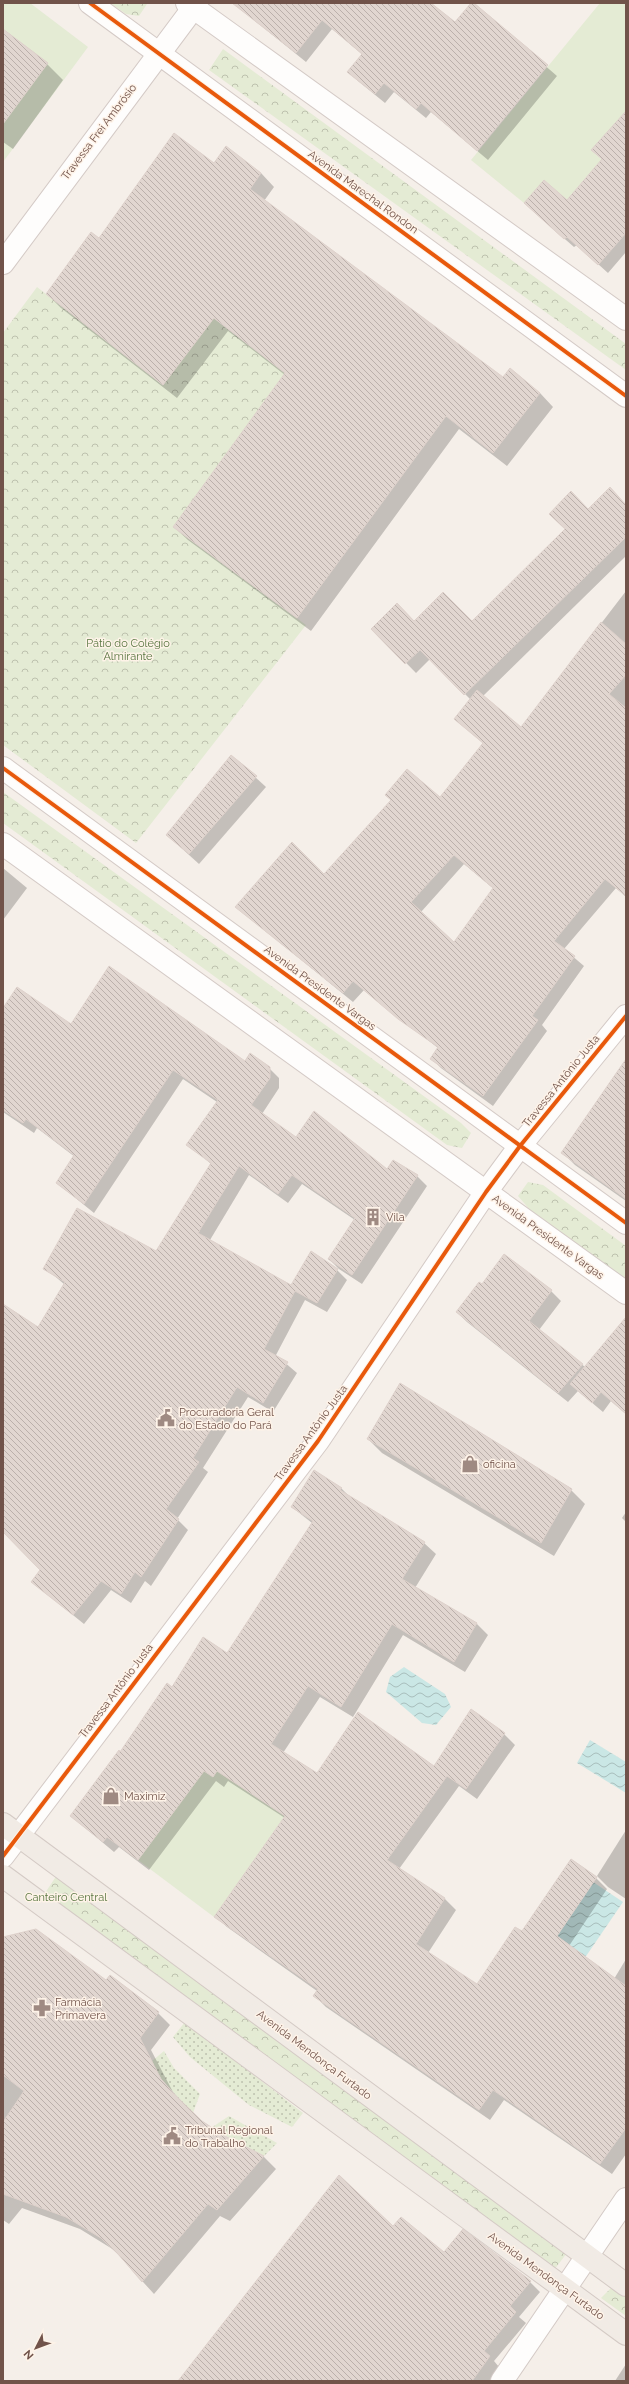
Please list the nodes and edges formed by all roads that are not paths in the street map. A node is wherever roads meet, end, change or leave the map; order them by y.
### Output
1 (90, 3) edge
2 (192, 5) edge
3 (158, 53) junction
4 (3, 263) edge
5 (626, 319) edge
6 (626, 396) edge
7 (3, 768) edge
8 (3, 844) edge
9 (626, 1016) edge
10 (520, 1146) junction
11 (486, 1192) junction
12 (626, 1223) edge
13 (626, 1293) edge
14 (10, 1830) edge
15 (3, 1856) edge
16 (3, 1876) edge
17 (626, 2199) edge
18 (587, 2258) junction
19 (626, 2285) edge
20 (566, 2290) junction
21 (626, 2334) edge
22 (502, 2381) edge

1 - 3 street, Avenida Marechal Rondon
2 - 3 street, Travessa Frei Ambrósio
2 - 5 street
3 - 4 street, Travessa Frei Ambrósio
3 - 6 street, Avenida Marechal Rondon
7 - 10 street, Avenida Presidente Vargas
8 - 11 street, Avenida Presidente Vargas
9 - 10 street, Travessa Antônio Justa
10 - 11 street, Travessa Antônio Justa
10 - 12 street, Avenida Presidente Vargas
11 - 13 street, Avenida Presidente Vargas
11 - 14 street, Travessa Antônio Justa
14 - 15 street, Travessa Antônio Justa
14 - 18 main road, Avenida Mendonça Furtado
16 - 20 main road, Avenida Mendonça Furtado
17 - 18 street
18 - 19 main road, Avenida Mendonça Furtado
18 - 20 street
20 - 21 main road, Avenida Mendonça Furtado
20 - 22 street

